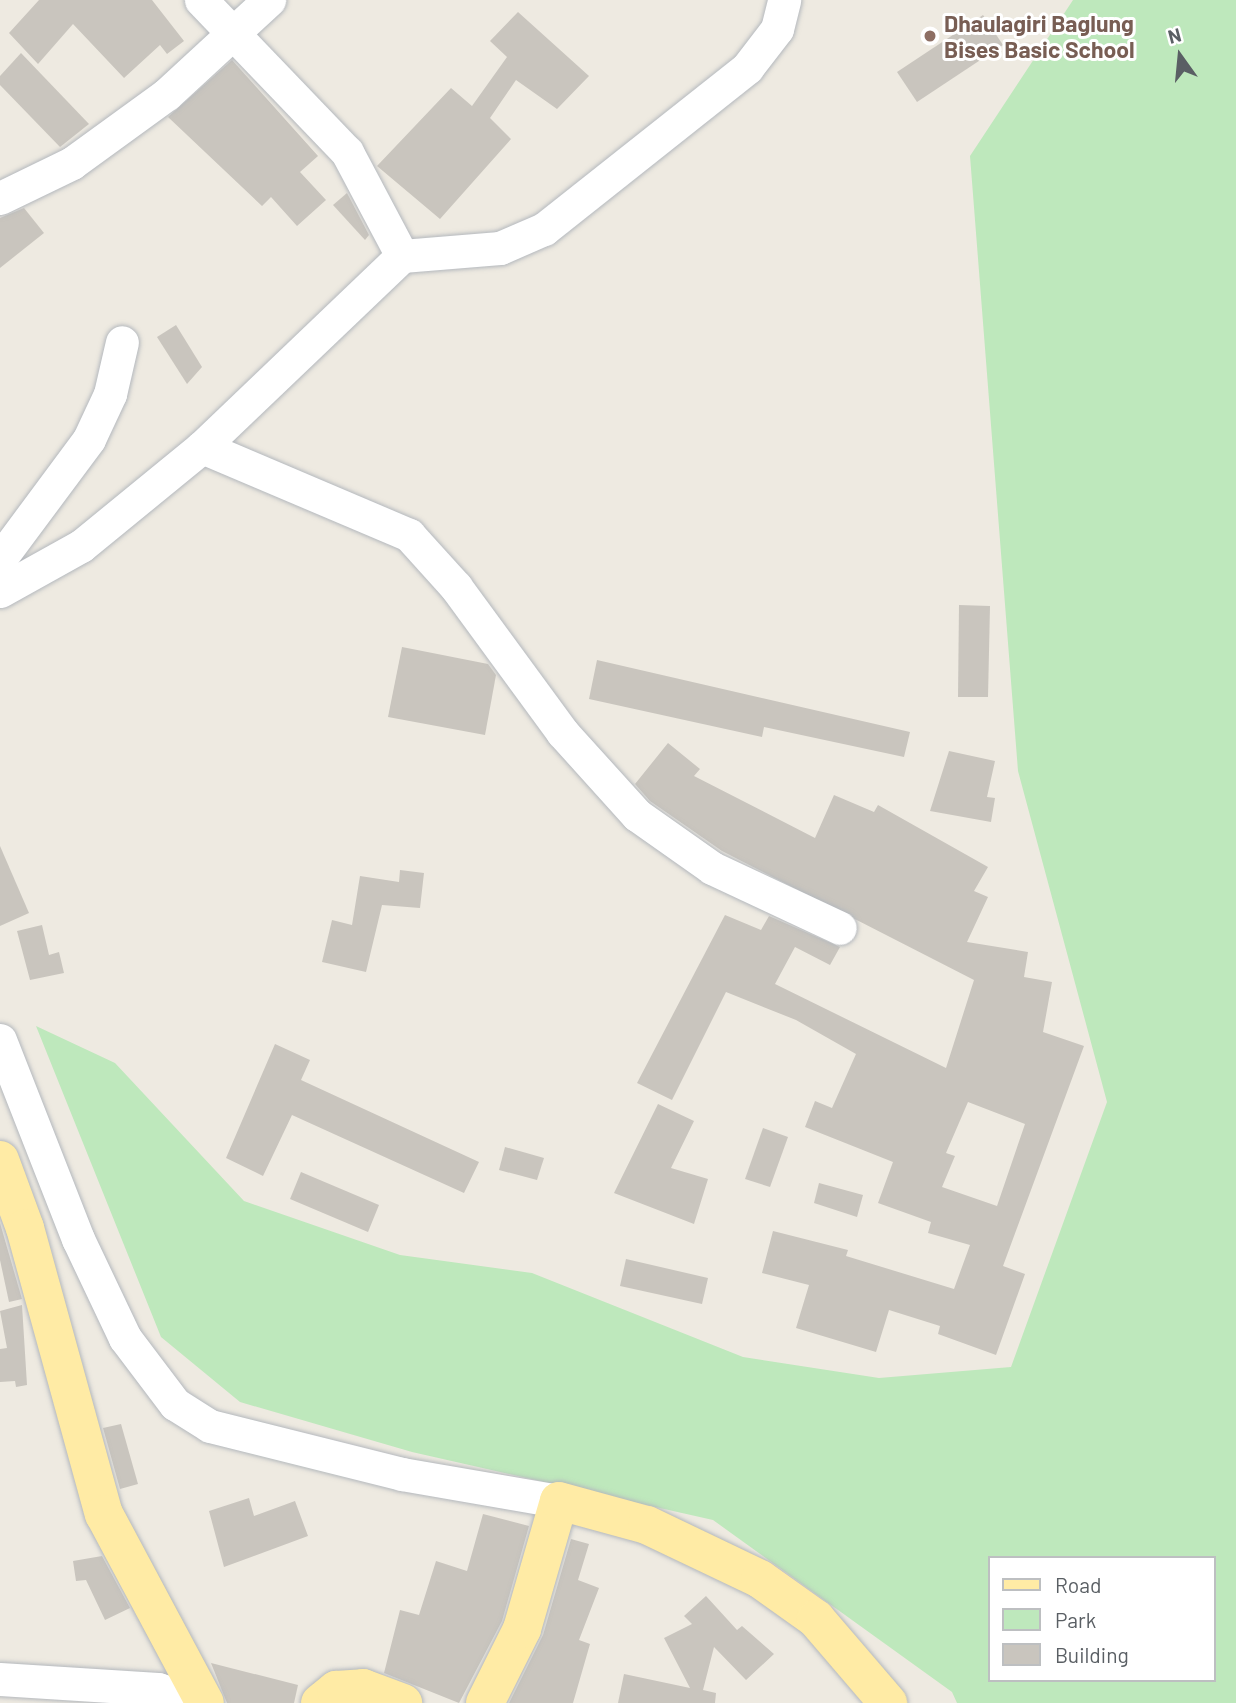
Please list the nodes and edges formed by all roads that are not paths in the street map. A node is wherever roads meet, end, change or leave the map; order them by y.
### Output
1 (201, 0) edge
2 (269, 0) edge
3 (784, 0) edge
4 (232, 37) junction
5 (0, 198) edge
6 (402, 256) junction
7 (122, 342) dead end
8 (202, 447) junction
9 (0, 559) edge
10 (0, 591) edge
11 (840, 928) dead end
12 (0, 1040) edge
13 (0, 1160) edge
14 (559, 1502) junction
15 (0, 1679) edge
16 (204, 1703) edge
17 (320, 1703) edge
18 (403, 1703) edge
19 (485, 1703) edge
20 (888, 1703) edge

1 - 4 street
2 - 4 street
3 - 6 street
4 - 5 street
4 - 6 street
6 - 8 street
7 - 9 street
8 - 10 street
8 - 11 street
12 - 14 street
13 - 16 main road
14 - 19 main road
14 - 20 main road
15 - 16 street
17 - 18 main road

